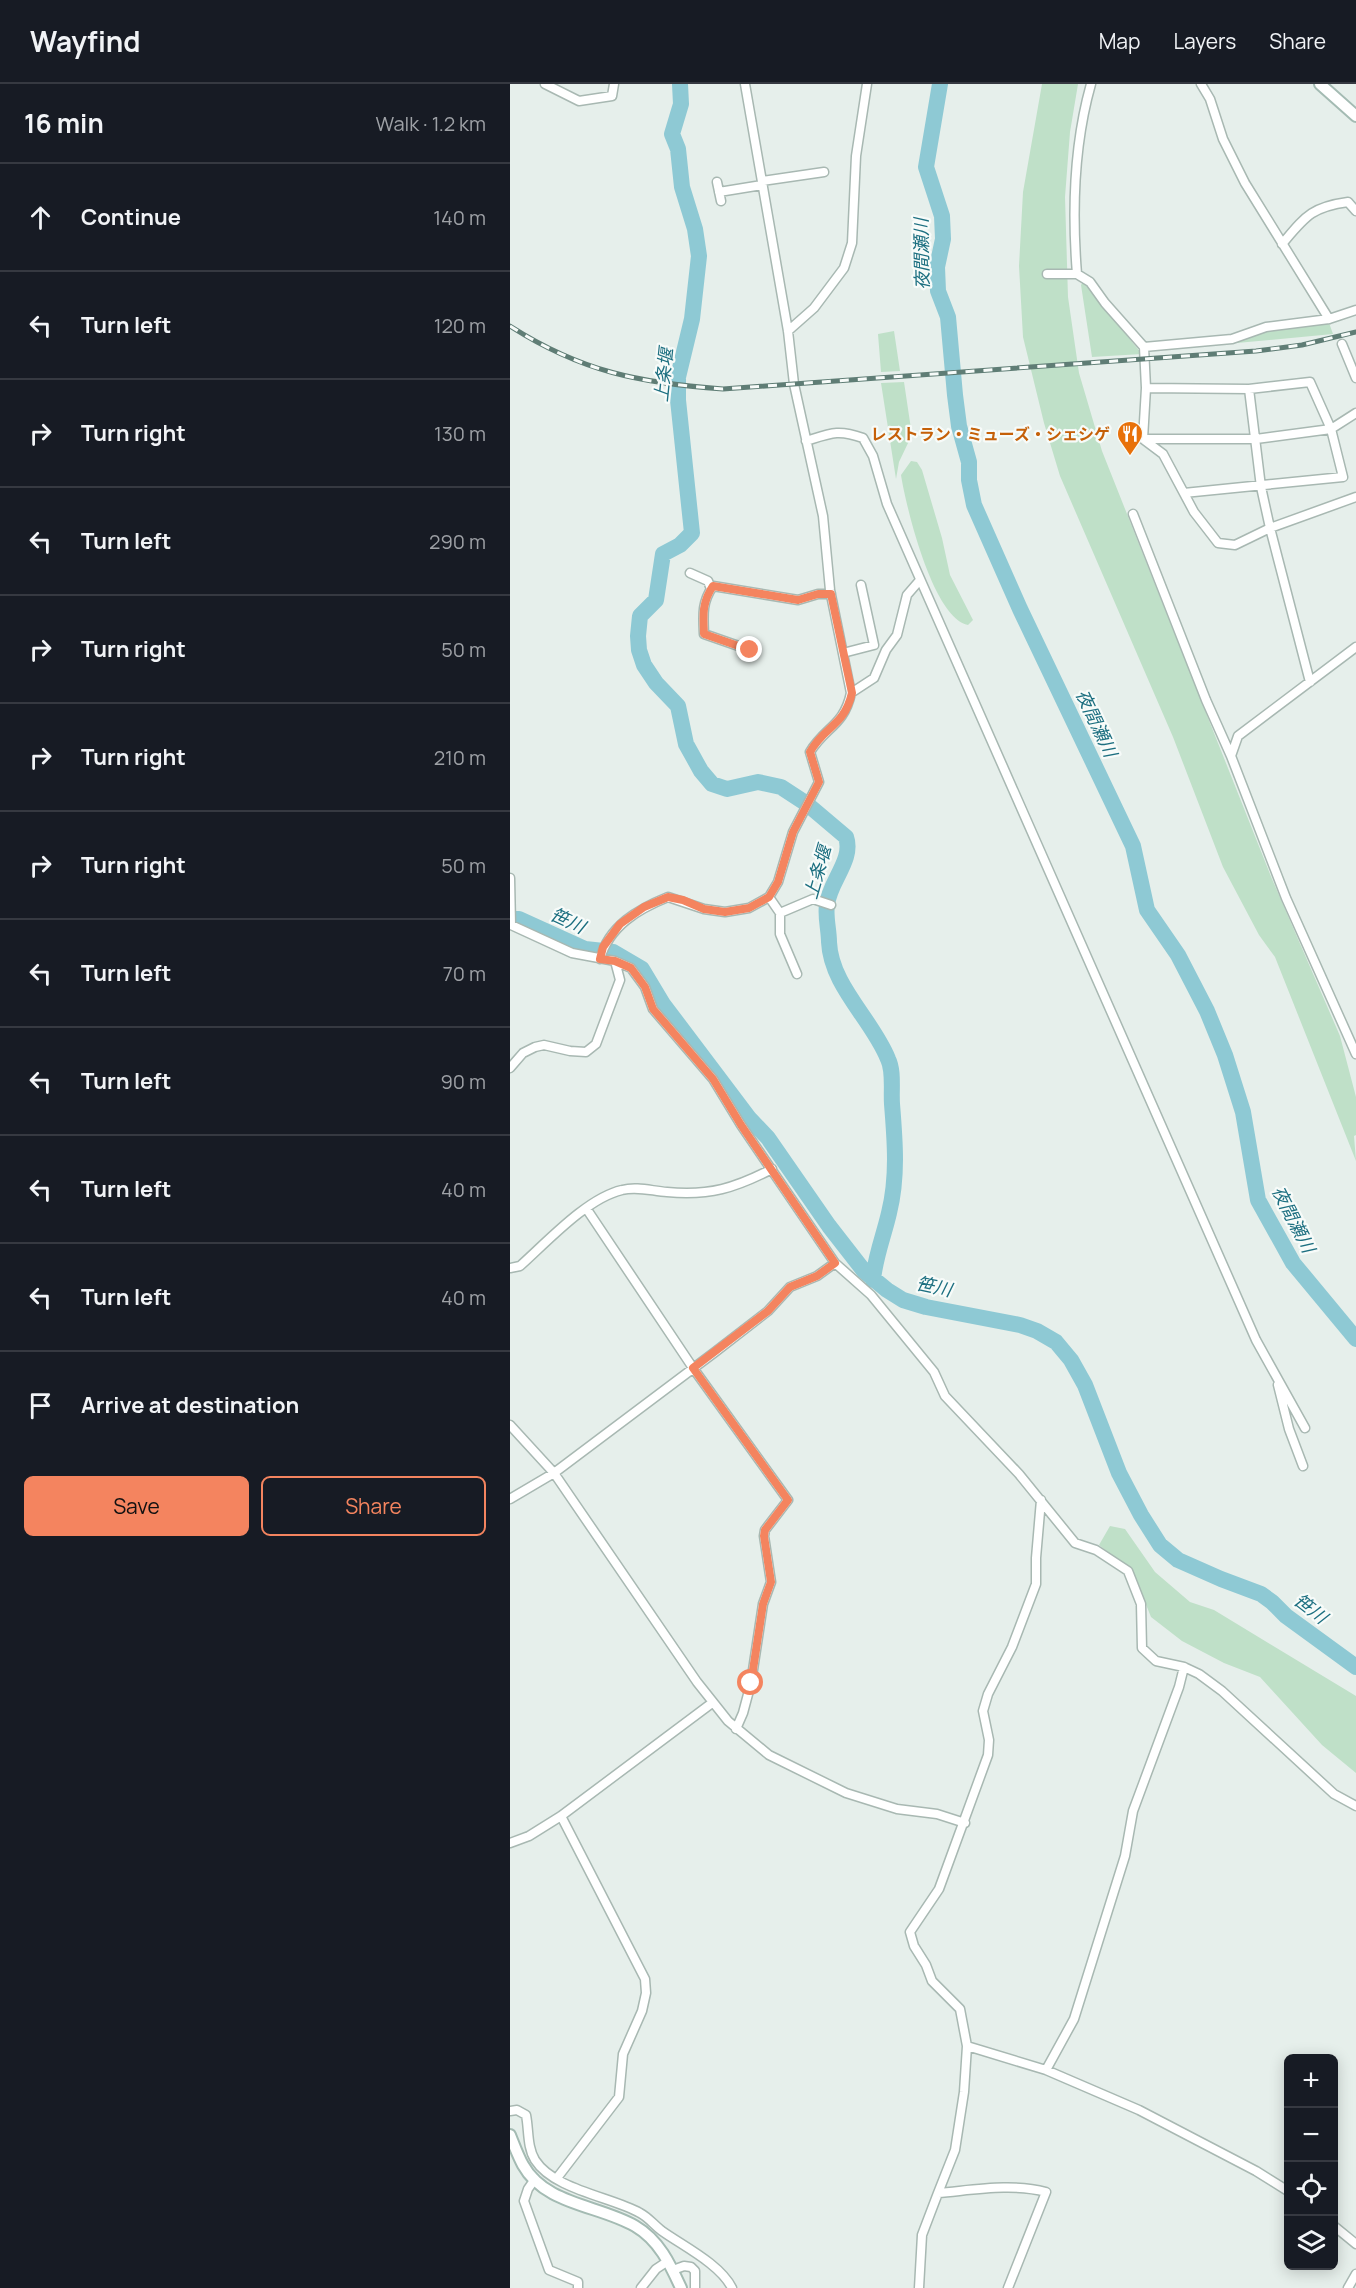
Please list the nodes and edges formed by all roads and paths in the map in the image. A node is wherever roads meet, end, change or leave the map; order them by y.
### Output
1 (545, 84) edge
2 (614, 84) edge
3 (744, 84) edge
4 (867, 84) edge
5 (1091, 84) edge
6 (1201, 84) edge
7 (1320, 84) edge
8 (1356, 116) edge
9 (824, 172) dead end
10 (717, 182) dead end
11 (762, 183) junction
12 (1356, 211) edge
13 (1282, 244) junction
14 (1047, 274) dead end
15 (1077, 274) junction
16 (1356, 310) edge
17 (1329, 319) junction
18 (788, 331) junction
19 (1342, 344) dead end
20 (1144, 347) junction
21 (1356, 378) edge
22 (1146, 388) junction
23 (1249, 389) junction
24 (1356, 413) edge
25 (1331, 429) junction
26 (1143, 439) junction
27 (1256, 439) junction
28 (806, 441) junction
29 (1261, 487) junction
30 (1184, 494) junction
31 (1356, 497) edge
32 (1133, 514) dead end
33 (1270, 528) junction
34 (690, 573) dead end
35 (920, 580) junction
36 (861, 585) dead end
37 (711, 589) junction
38 (831, 594) junction
39 (1356, 647) edge
40 (750, 650) dead end
41 (843, 653) junction
42 (1310, 682) junction
43 (852, 693) junction
44 (1231, 756) junction
45 (510, 878) edge
46 (769, 897) junction
47 (831, 905) dead end
48 (780, 913) junction
49 (511, 920) edge
50 (600, 958) junction
51 (615, 961) junction
52 (797, 974) dead end
53 (1355, 1051) edge
54 (510, 1068) edge
55 (772, 1169) junction
56 (586, 1208) junction
57 (835, 1263) junction
58 (510, 1268) edge
59 (693, 1368) junction
60 (1276, 1376) junction
61 (510, 1425) edge
62 (1305, 1428) dead end
63 (1303, 1466) dead end
64 (554, 1473) junction
65 (510, 1499) edge
66 (1041, 1500) junction
67 (1184, 1667) junction
68 (712, 1703) junction
69 (736, 1729) junction
70 (1356, 1806) edge
71 (561, 1816) junction
72 (965, 1823) junction
73 (510, 1843) edge
74 (967, 2046) junction
75 (1046, 2070) junction
76 (510, 2110) edge
77 (510, 2135) edge
78 (557, 2178) junction
79 (535, 2179) junction
80 (1284, 2188) edge
81 (938, 2193) junction
82 (1338, 2229) edge
83 (1356, 2244) edge
84 (670, 2266) junction
85 (1356, 2274) edge
86 (578, 2288) edge
87 (641, 2288) edge
88 (681, 2288) edge
89 (694, 2288) edge
90 (732, 2288) edge
91 (919, 2288) edge
92 (1008, 2288) edge
93 (1348, 2288) edge

1 - 2 street
3 - 11 street
4 - 18 street
5 - 15 street
6 - 13 street
7 - 8 main road
9 - 11 street
10 - 11 street
11 - 18 street
12 - 13 street
13 - 17 street
14 - 15 street
15 - 20 street
16 - 17 street
17 - 20 street
18 - 28 street
19 - 21 street
20 - 22 street
22 - 23 street
22 - 26 street
23 - 25 street
23 - 27 street
24 - 25 street
25 - 27 street
25 - 29 street
26 - 27 street
26 - 30 street
27 - 29 street
28 - 35 street
28 - 38 street
29 - 30 street
29 - 33 street
30 - 33 street
31 - 33 street
32 - 44 street
33 - 42 street
34 - 37 street
35 - 43 street
35 - 60 street
36 - 41 street
37 - 38 street
37 - 40 street
38 - 41 street
39 - 42 street
41 - 43 street
42 - 44 street
43 - 46 street
44 - 53 street
45 - 49 street
46 - 48 street
46 - 50 street
47 - 48 street
48 - 52 street
49 - 50 street
50 - 51 street
51 - 54 street
51 - 55 street
55 - 56 street
55 - 57 street
56 - 58 street
56 - 59 street
57 - 59 street
57 - 66 street
59 - 64 street
59 - 69 street
60 - 62 street
60 - 63 street
61 - 64 street
64 - 65 street
64 - 68 street
66 - 67 street
66 - 72 street
67 - 70 street
67 - 75 street
68 - 69 street
68 - 71 street
69 - 72 street
71 - 73 street
71 - 78 street
72 - 74 street
74 - 75 street
74 - 81 street
75 - 80 street
76 - 78 street
77 - 79 main road
78 - 90 street
79 - 84 main road
79 - 86 street
81 - 91 street
81 - 92 street
82 - 83 street
84 - 87 street
84 - 88 main road
84 - 89 street
85 - 93 street

